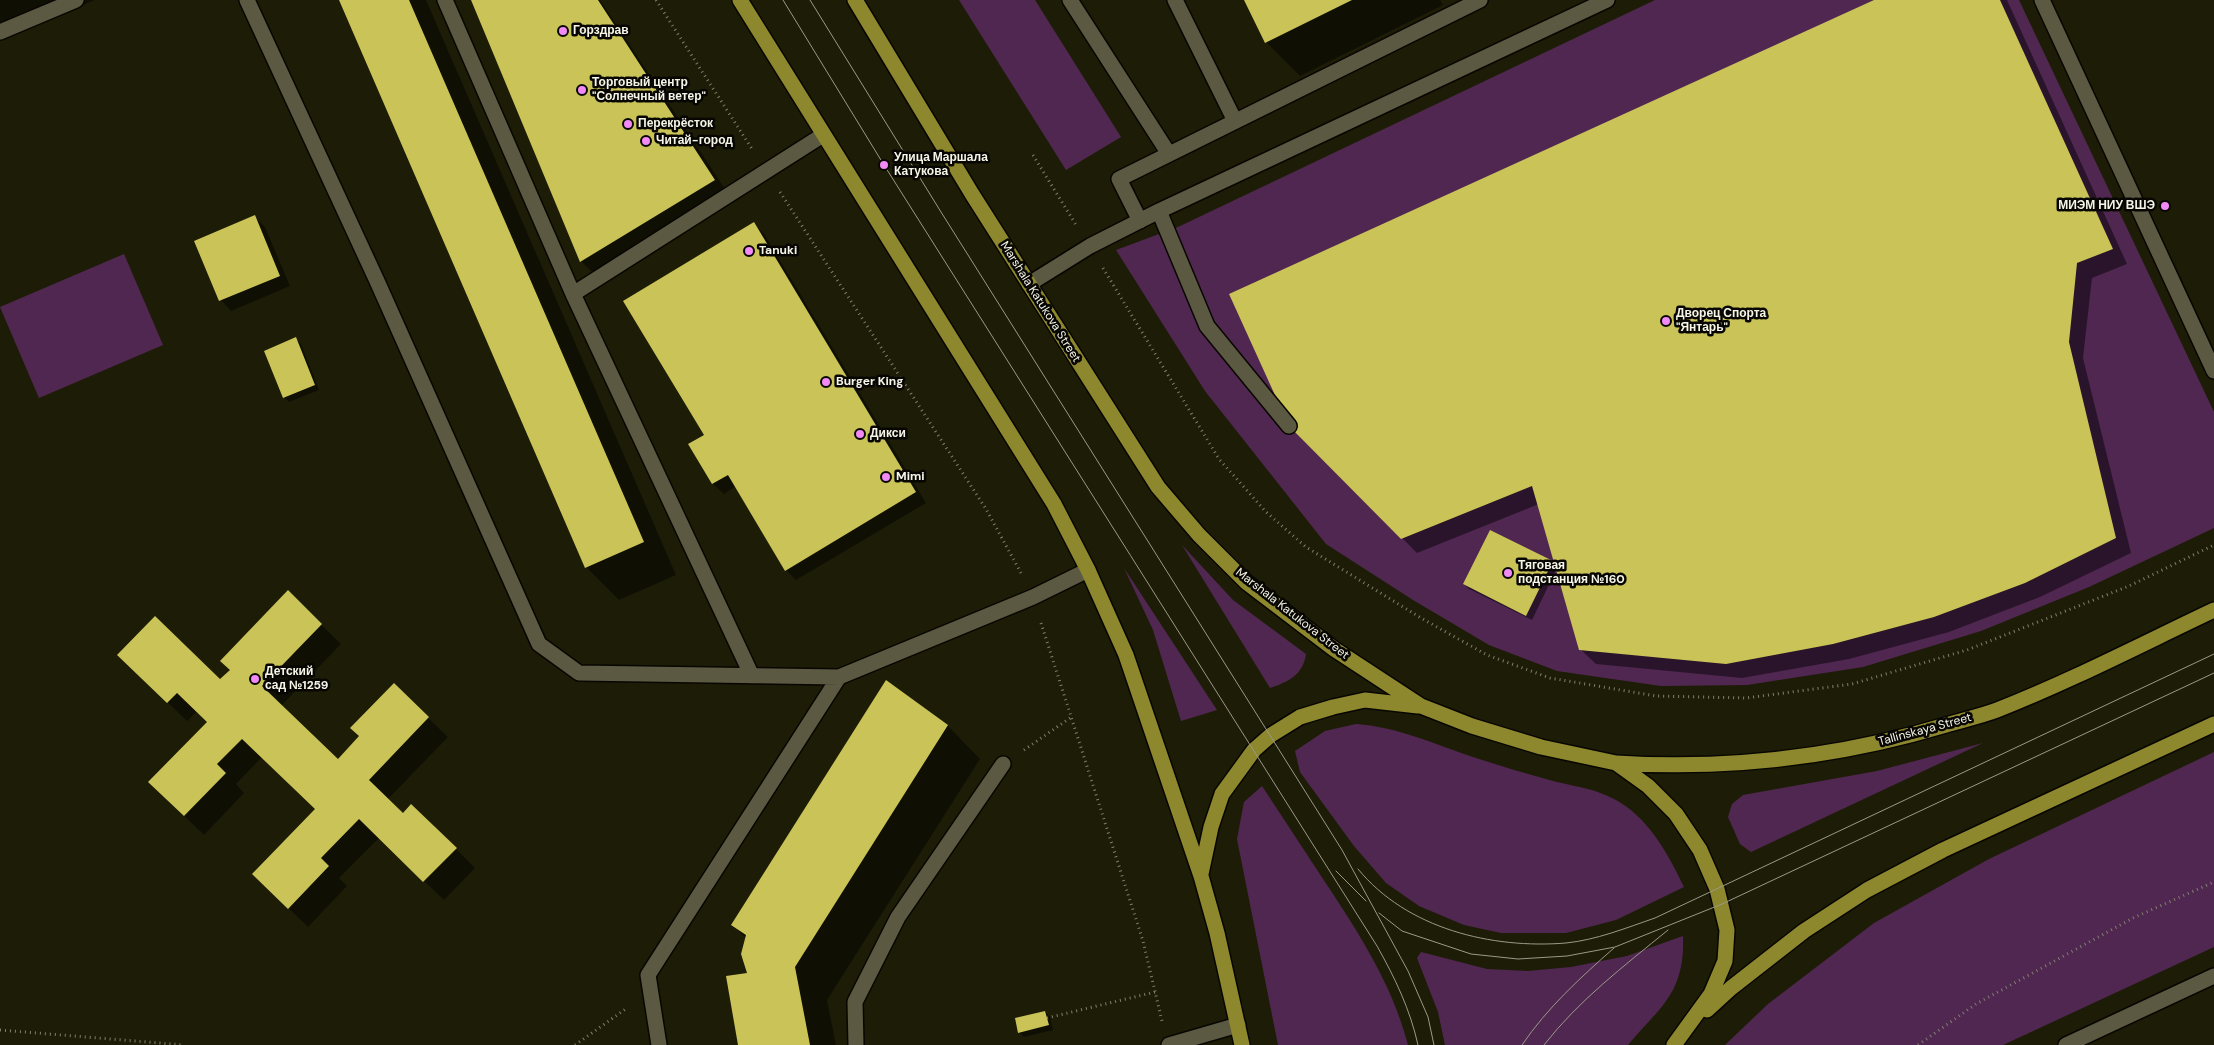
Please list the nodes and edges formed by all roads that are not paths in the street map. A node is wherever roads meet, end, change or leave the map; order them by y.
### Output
1 (76, 0) edge
2 (247, 0) edge
3 (445, 0) edge
4 (740, 0) edge
5 (855, 0) edge
6 (1070, 0) edge
7 (1174, 0) edge
8 (1480, 0) edge
9 (1607, 0) edge
10 (2042, 0) edge
11 (0, 32) edge
12 (1234, 121) junction
13 (823, 135) junction
14 (1169, 154) junction
15 (1159, 211) junction
16 (1140, 221) junction
17 (1029, 284) junction
18 (573, 294) junction
19 (2214, 371) edge
20 (1289, 426) dead end
21 (1088, 570) junction
22 (2214, 610) edge
23 (752, 676) junction
24 (839, 678) junction
25 (1421, 706) junction
26 (2214, 724) edge
27 (1616, 763) junction
28 (1003, 764) road end
29 (1201, 876) junction
30 (2214, 976) edge
31 (1238, 1025) junction
32 (1686, 1030) junction
33 (659, 1045) edge
34 (856, 1045) edge
35 (1169, 1045) edge
36 (1242, 1045) edge
37 (1674, 1045) edge
38 (2066, 1045) edge

1 - 11 street
2 - 23 street
3 - 18 street
4 - 13 main road
5 - 17 main road, Marshala Katukova Street
6 - 14 street
7 - 12 street
8 - 12 street
9 - 15 street
10 - 19 street
12 - 14 street
13 - 18 street
13 - 21 main road
14 - 16 street
15 - 16 street
15 - 20 street
16 - 17 street
17 - 25 main road, Marshala Katukova Street
18 - 23 street
21 - 24 street
21 - 29 main road
22 - 27 main road, Tallinskaya Street
23 - 24 street
24 - 33 street
25 - 27 main road, Marshala Katukova Street
25 - 29 main road
26 - 32 main road
27 - 32 main road, Marshala Katukova Street
28 - 34 street
29 - 31 main road
30 - 38 street
31 - 35 street
31 - 36 main road
32 - 37 main road, Marshala Katukova Street

